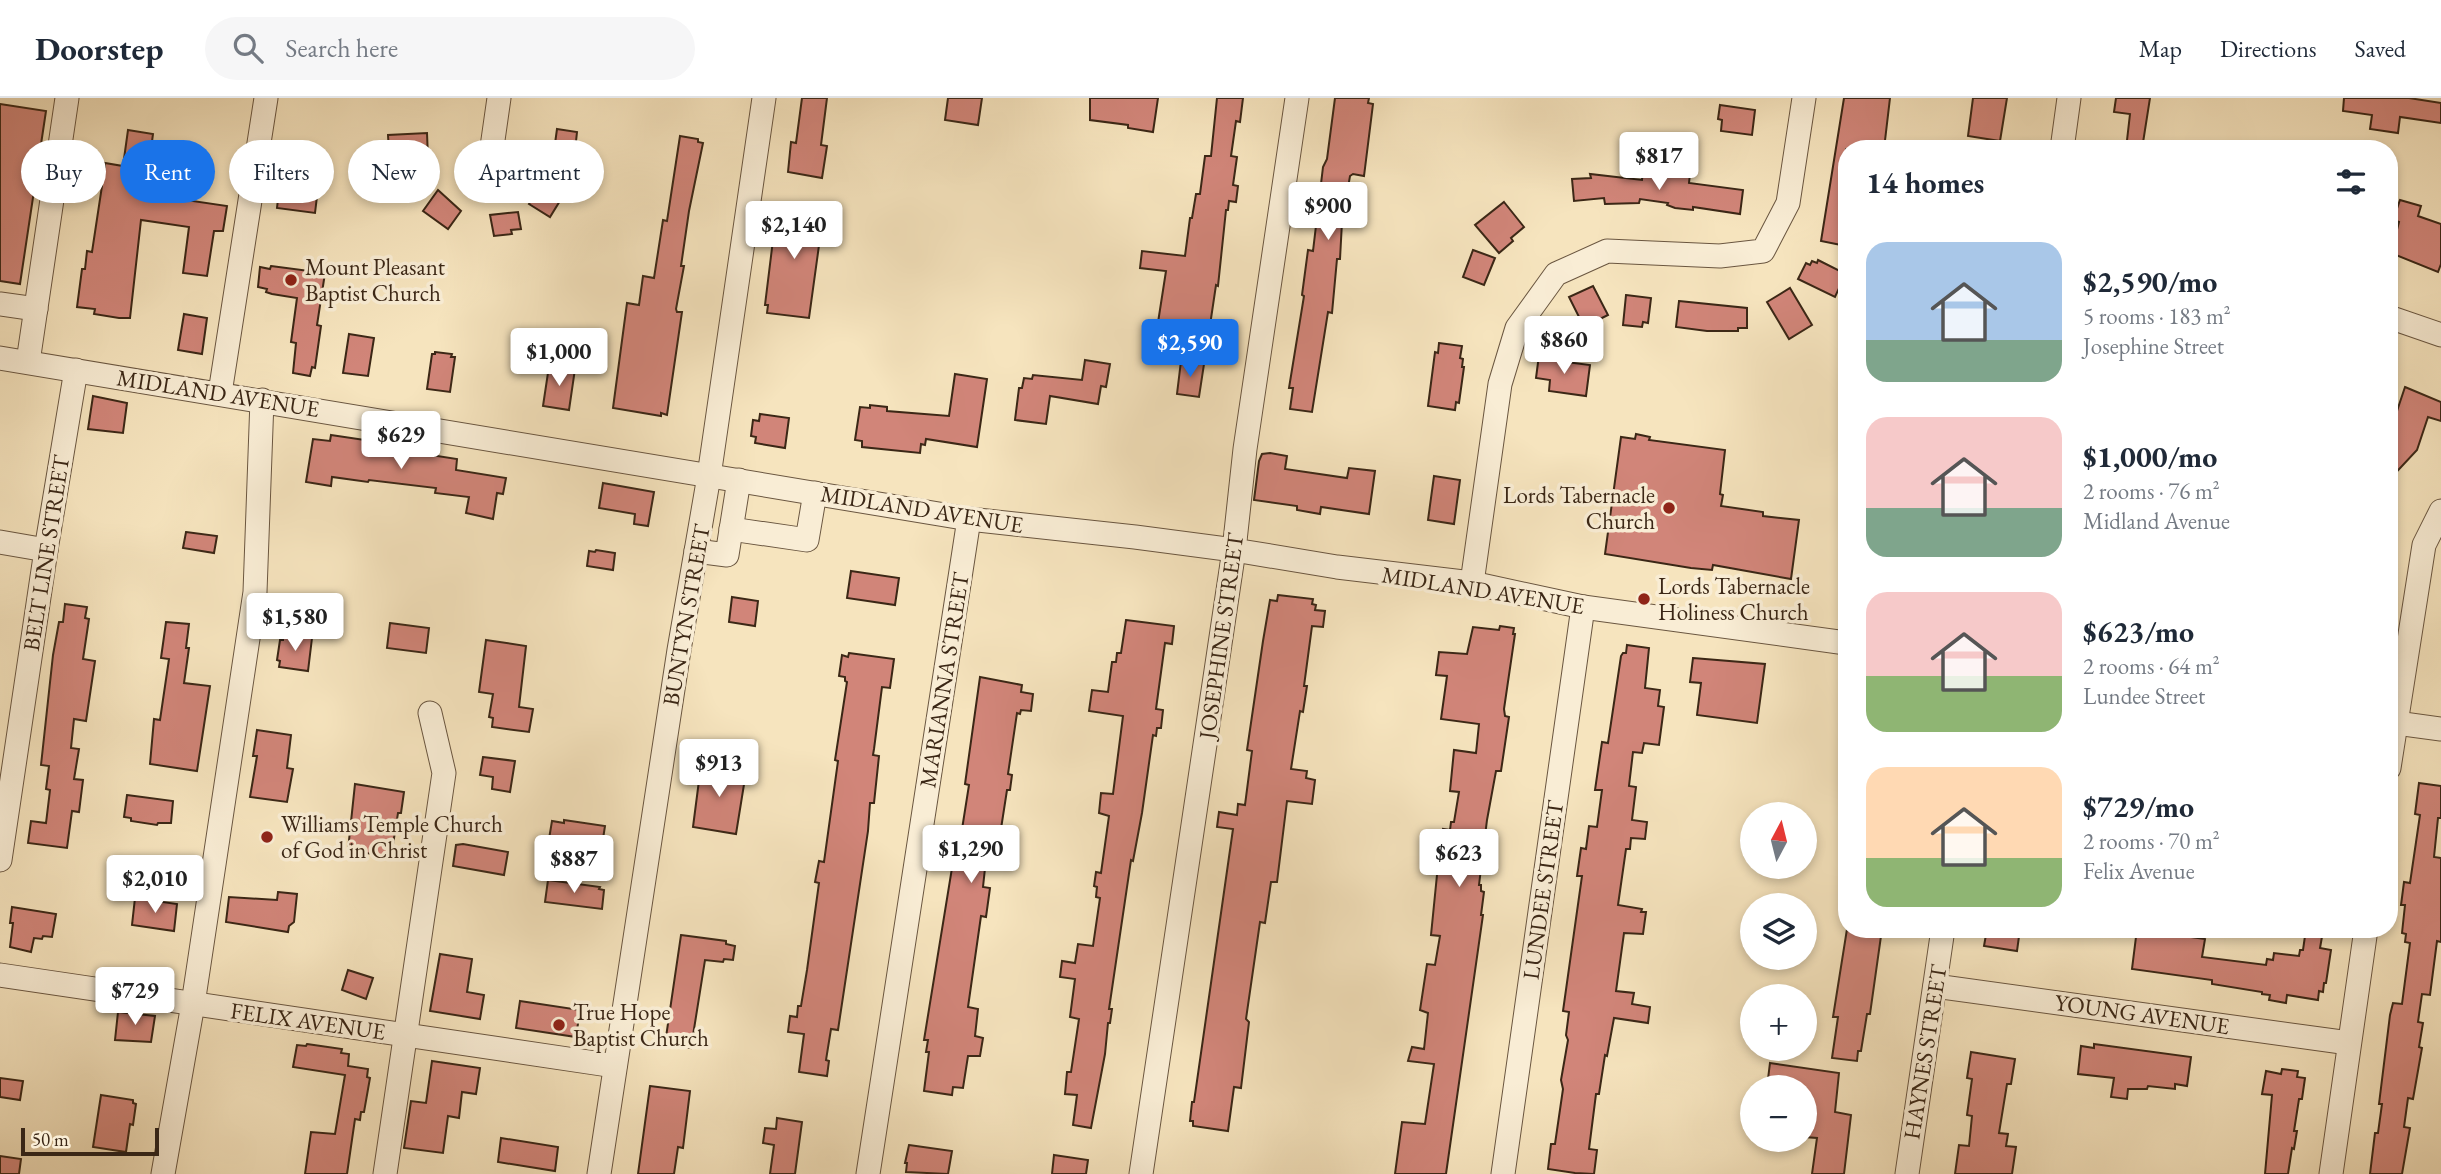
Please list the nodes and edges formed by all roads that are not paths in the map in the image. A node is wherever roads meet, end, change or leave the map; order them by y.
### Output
1 (67, 98) edge
2 (266, 98) edge
3 (499, 98) edge
4 (764, 98) edge
5 (1297, 98) edge
6 (1804, 98) edge
7 (2069, 98) edge
8 (493, 140) edge
9 (2063, 140) edge
10 (0, 304) edge
11 (36, 309) junction
12 (2398, 320) edge
13 (2441, 335) edge
14 (0, 358) edge
15 (28, 362) junction
16 (76, 370) junction
17 (220, 393) junction
18 (262, 400) junction
19 (709, 475) junction
20 (739, 480) junction
21 (814, 493) junction
22 (2441, 512) edge
23 (969, 519) junction
24 (731, 529) junction
25 (0, 542) edge
26 (46, 550) junction
27 (1234, 550) junction
28 (696, 551) junction
29 (1472, 583) junction
30 (1583, 607) junction
31 (1838, 642) edge
32 (2398, 689) edge
33 (430, 713) dead end
34 (2398, 723) edge
35 (2441, 729) edge
36 (7, 765) edge
37 (0, 860) edge
38 (1942, 938) edge
39 (2365, 938) edge
40 (0, 975) edge
41 (1935, 985) junction
42 (193, 1004) junction
43 (406, 1035) junction
44 (2349, 1043) junction
45 (615, 1066) junction
46 (163, 1174) edge
47 (385, 1174) edge
48 (599, 1174) edge
49 (868, 1174) edge
50 (1141, 1174) edge
51 (1503, 1174) edge
52 (1907, 1174) edge
53 (2331, 1174) edge

1 - 11 street
2 - 17 street
3 - 8 street
4 - 19 street, BUNTYN STREET
5 - 27 street, JOSEPHINE STREET
6 - 29 street
7 - 9 street
10 - 11 street
11 - 15 street
12 - 13 street
14 - 15 street, MIDLAND AVENUE
15 - 16 street, MIDLAND AVENUE
16 - 17 street, MIDLAND AVENUE
16 - 26 street, BELT LINE STREET
17 - 18 street, MIDLAND AVENUE
18 - 19 street, MIDLAND AVENUE
18 - 42 street
19 - 20 street, MIDLAND AVENUE
19 - 28 street, BUNTYN STREET
20 - 21 street, MIDLAND AVENUE
20 - 24 street
21 - 23 street, MIDLAND AVENUE
21 - 24 street
22 - 32 street
23 - 27 street, MIDLAND AVENUE
23 - 49 street, MARIANNA STREET
24 - 28 street
25 - 26 street
26 - 36 street, BELT LINE STREET
27 - 29 street, MIDLAND AVENUE
27 - 50 street, JOSEPHINE STREET
28 - 45 street, BUNTYN STREET
29 - 30 street, MIDLAND AVENUE
30 - 31 street, MIDLAND AVENUE
30 - 51 street, LUNDEE STREET
33 - 43 street
34 - 35 street
36 - 37 street, BELT LINE STREET
38 - 41 street, HAYNES STREET
39 - 44 street
40 - 42 street, FELIX AVENUE
41 - 44 street, YOUNG AVENUE
41 - 52 street, HAYNES STREET
42 - 43 street, FELIX AVENUE
42 - 46 street
43 - 45 street, FELIX AVENUE
43 - 47 street
44 - 53 street
45 - 48 street, BUNTYN STREET

